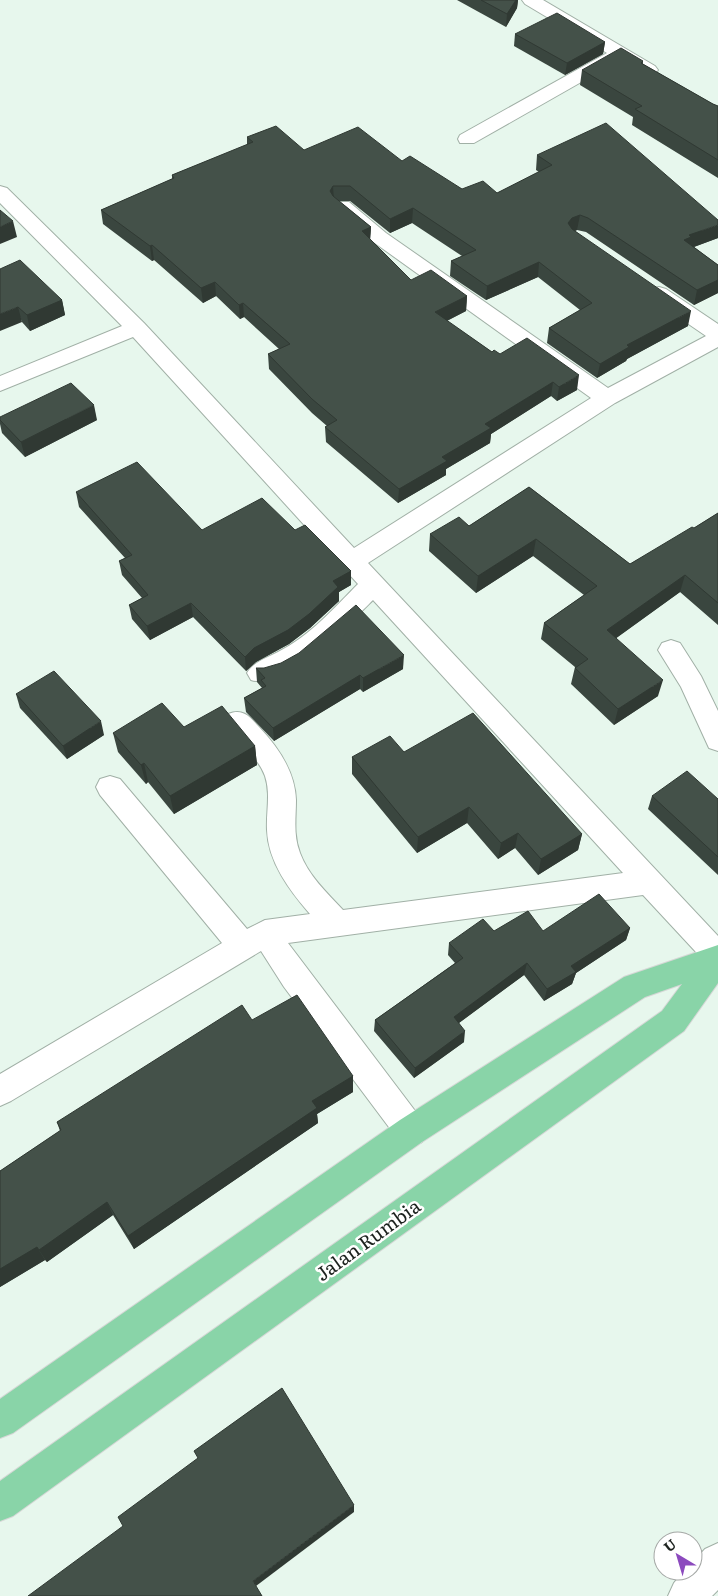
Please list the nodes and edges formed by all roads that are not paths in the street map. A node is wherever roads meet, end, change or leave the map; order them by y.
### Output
1 (531, 0) edge
2 (621, 53) junction
3 (666, 80) edge
4 (467, 139) dead end
5 (2, 198) edge
6 (342, 206) edge
7 (644, 283) edge
8 (136, 328) junction
9 (718, 334) edge
10 (718, 338) edge
11 (0, 384) edge
12 (607, 398) junction
13 (351, 562) junction
14 (373, 585) junction
15 (671, 650) dead end
16 (260, 672) edge
17 (237, 721) edge
18 (718, 740) edge
19 (110, 787) dead end
20 (651, 882) junction
21 (337, 923) junction
22 (254, 939) junction
23 (718, 958) edge
24 (0, 1090) edge
25 (411, 1131) junction
26 (0, 1420) edge
27 (0, 1503) edge
28 (718, 1562) edge
29 (688, 1596) edge

1 - 2 street
2 - 3 street
2 - 4 street
5 - 8 street
6 - 12 street
7 - 9 street
8 - 11 street
8 - 13 street
10 - 12 street
12 - 13 street
13 - 14 street
14 - 16 street
14 - 20 street
15 - 18 street
17 - 21 street
19 - 22 street
20 - 21 street
20 - 23 street
21 - 22 street
22 - 24 street
22 - 25 street
23 - 25 highway
23 - 27 highway, Jalan Rumbia
25 - 26 highway
28 - 29 street

